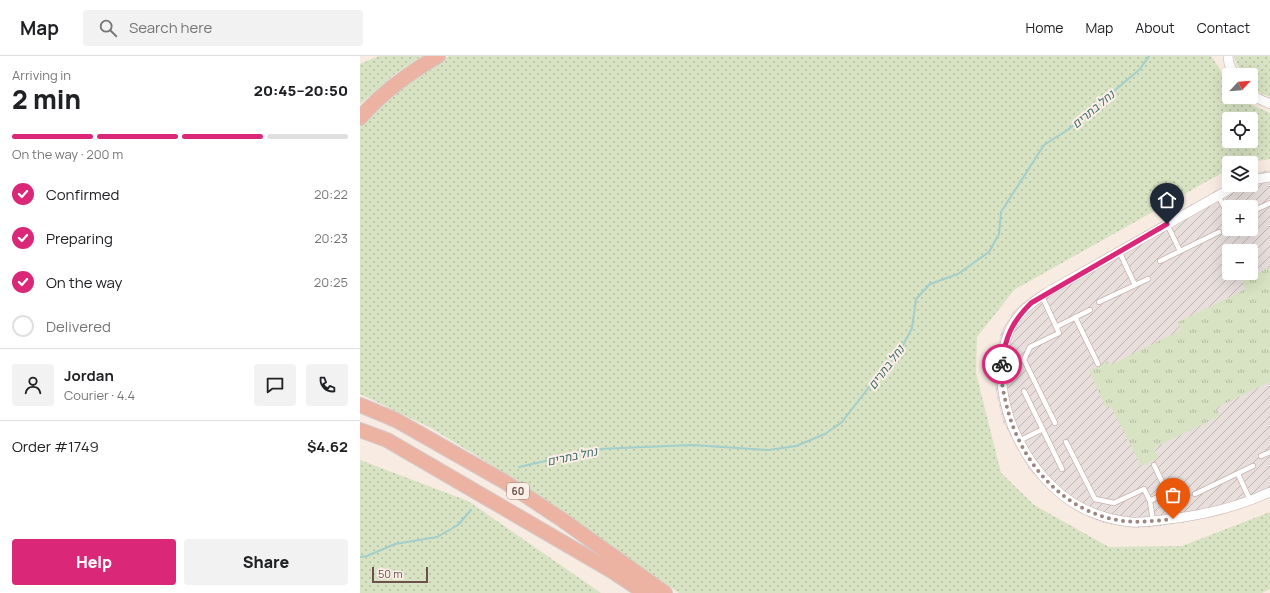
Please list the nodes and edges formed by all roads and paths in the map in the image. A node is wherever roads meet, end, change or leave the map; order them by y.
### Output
1 (438, 56) edge
2 (1228, 56) edge
3 (1232, 68) edge
4 (1258, 98) edge
5 (1270, 104) edge
6 (360, 118) edge
7 (1270, 177) edge
8 (1258, 179) edge
9 (1224, 192) edge
10 (1218, 195) junction
11 (1270, 202) edge
12 (1222, 203) edge
13 (1258, 208) edge
14 (1167, 224) junction
15 (1219, 232) dead end
16 (1119, 251) junction
17 (1180, 251) junction
18 (1160, 261) dead end
19 (1148, 278) dead end
20 (1135, 285) junction
21 (1042, 296) junction
22 (1099, 302) dead end
23 (1090, 310) dead end
24 (1075, 317) junction
25 (1056, 327) junction
26 (1098, 364) dead end
27 (1024, 391) dead end
28 (360, 405) edge
29 (1055, 423) dead end
30 (1043, 429) junction
31 (360, 430) edge
32 (1019, 441) junction
33 (1066, 442) dead end
34 (1270, 452) edge
35 (1261, 456) dead end
36 (1154, 465) dead end
37 (1253, 466) dead end
38 (1062, 469) dead end
39 (1238, 474) junction
40 (1270, 492) edge
41 (1195, 494) dead end
42 (1250, 500) junction
43 (1150, 501) junction
44 (1153, 521) junction
45 (644, 593) edge
46 (665, 593) edge

1 - 6 highway
2 - 3 street
4 - 5 street
7 - 8 street
9 - 10 street
10 - 12 lane
10 - 14 street
11 - 13 lane
14 - 16 street
14 - 17 lane
15 - 17 lane
16 - 20 lane
16 - 21 street
17 - 18 lane
19 - 20 lane
20 - 22 lane
21 - 25 lane
21 - 32 street
23 - 24 lane
24 - 25 lane
24 - 26 lane
25 - 29 lane
27 - 30 lane
28 - 46 highway, 60
30 - 32 lane
30 - 38 lane
31 - 45 highway, 60
32 - 44 street
33 - 43 lane
34 - 35 lane
36 - 43 lane
37 - 39 lane
39 - 41 lane
39 - 42 lane
40 - 42 street
42 - 44 street
43 - 44 lane

